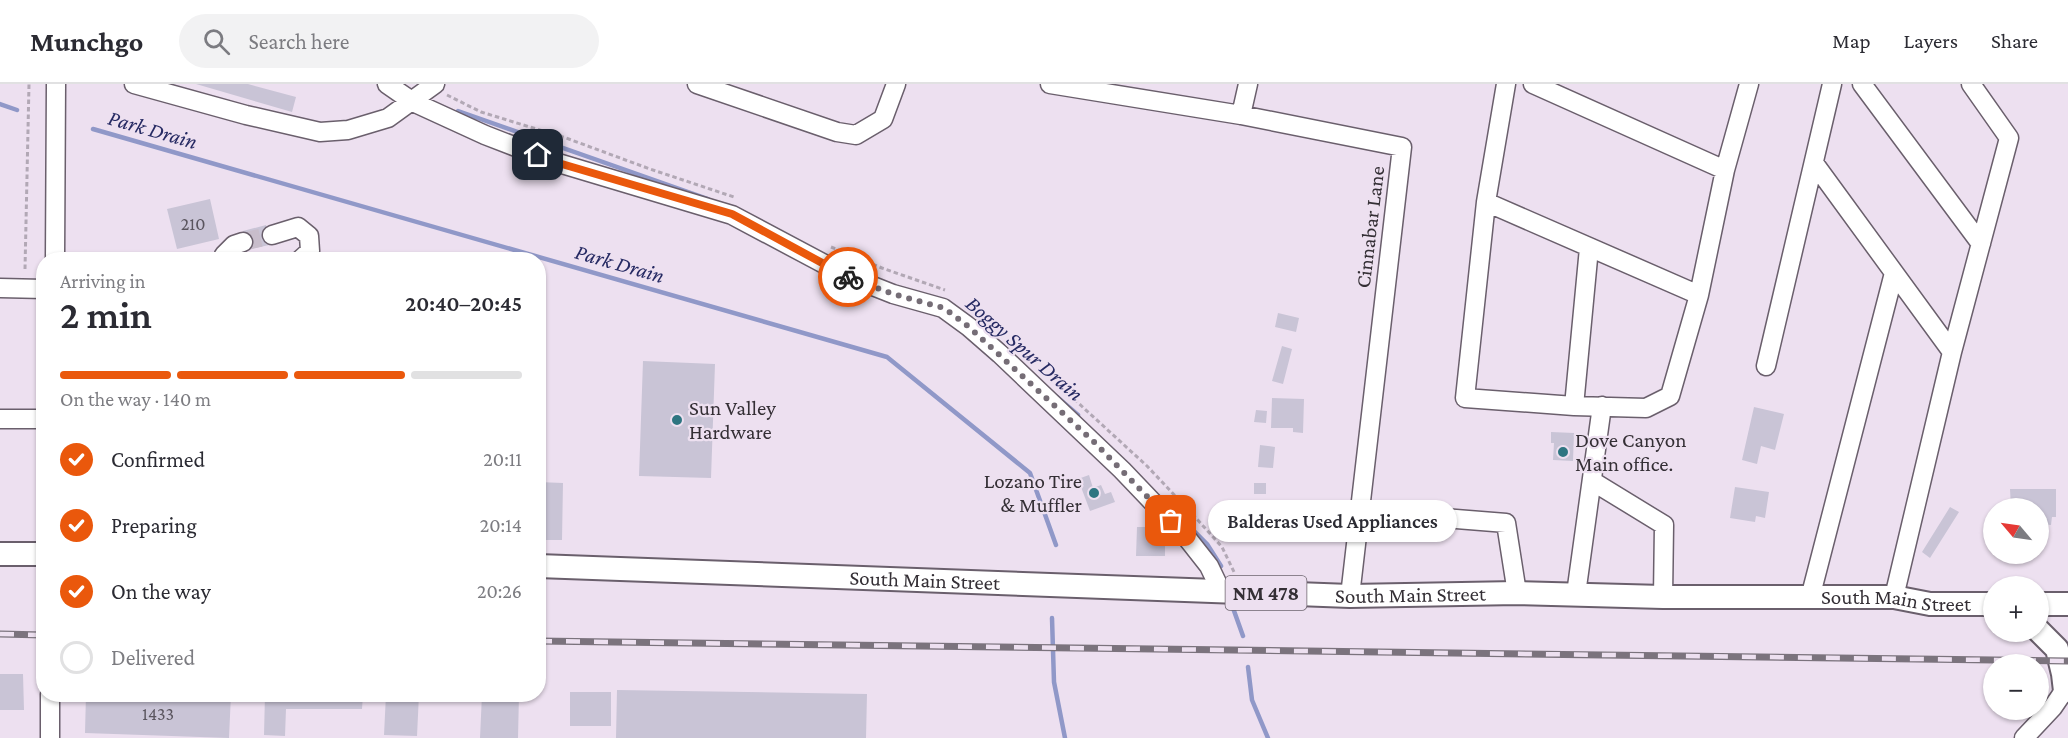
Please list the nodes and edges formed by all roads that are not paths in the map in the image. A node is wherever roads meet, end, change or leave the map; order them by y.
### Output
1 (56, 84) edge
2 (134, 84) edge
3 (387, 84) edge
4 (435, 84) edge
5 (697, 84) edge
6 (896, 84) edge
7 (1050, 84) edge
8 (1248, 84) edge
9 (1506, 84) edge
10 (1533, 84) edge
11 (1749, 84) edge
12 (1832, 84) edge
13 (1862, 84) edge
14 (1971, 84) edge
15 (1072, 86) edge
16 (413, 102) junction
17 (1241, 115) junction
18 (1814, 163) junction
19 (1725, 170) junction
20 (1486, 202) junction
21 (272, 235) tunnel mouth
22 (243, 242) tunnel mouth
23 (1981, 244) junction
24 (1589, 248) junction
25 (55, 252) edge
26 (227, 252) edge
27 (309, 252) edge
28 (1894, 273) junction
29 (0, 288) edge
30 (36, 289) edge
31 (1699, 295) junction
32 (1952, 352) junction
33 (1766, 366) dead end
34 (1574, 406) junction
35 (1602, 406) junction
36 (0, 419) edge
37 (36, 419) edge
38 (1592, 481) junction
39 (1395, 514) dead end
40 (0, 554) edge
41 (36, 554) edge
42 (546, 566) edge
43 (1221, 591) junction
44 (1517, 593) junction
45 (1576, 594) junction
46 (1350, 596) junction
47 (1663, 597) junction
48 (1894, 597) junction
49 (1810, 598) junction
50 (1930, 604) junction
51 (1983, 604) edge
52 (2049, 604) edge
53 (2068, 604) edge
54 (1983, 616) edge
55 (2049, 642) edge
56 (2066, 688) edge
57 (50, 702) edge
58 (50, 738) edge
59 (2024, 738) edge

1 - 25 street
2 - 16 street
3 - 16 street
4 - 16 street
5 - 6 street
7 - 15 street, Cinnabar Lane
8 - 17 street
9 - 20 street
10 - 19 street
11 - 19 street
12 - 18 street
13 - 23 street
14 - 23 street
15 - 17 street, Cinnabar Lane
16 - 43 street
17 - 46 street, Cinnabar Lane
18 - 28 street
18 - 33 street
19 - 31 street
20 - 24 street
20 - 34 street
21 - 27 street
22 - 26 street
23 - 32 street
24 - 31 street
24 - 34 street
28 - 32 street
28 - 49 street
29 - 30 street
31 - 35 street
32 - 48 street
34 - 35 street
35 - 38 street
36 - 37 street
38 - 45 street
38 - 47 street
39 - 44 street
40 - 41 main road
42 - 43 main road, South Main Street / NM 478
43 - 46 main road, South Main Street / NM 478
44 - 45 main road, South Main Street / NM 478
44 - 46 main road, South Main Street / NM 478
45 - 47 main road, South Main Street / NM 478
47 - 49 main road, South Main Street / NM 478
48 - 49 main road, South Main Street / NM 478
48 - 50 main road, South Main Street / NM 478
50 - 51 main road, South Main Street / NM 478
50 - 54 main road
52 - 53 main road
55 - 56 main road
56 - 59 street
57 - 58 street

